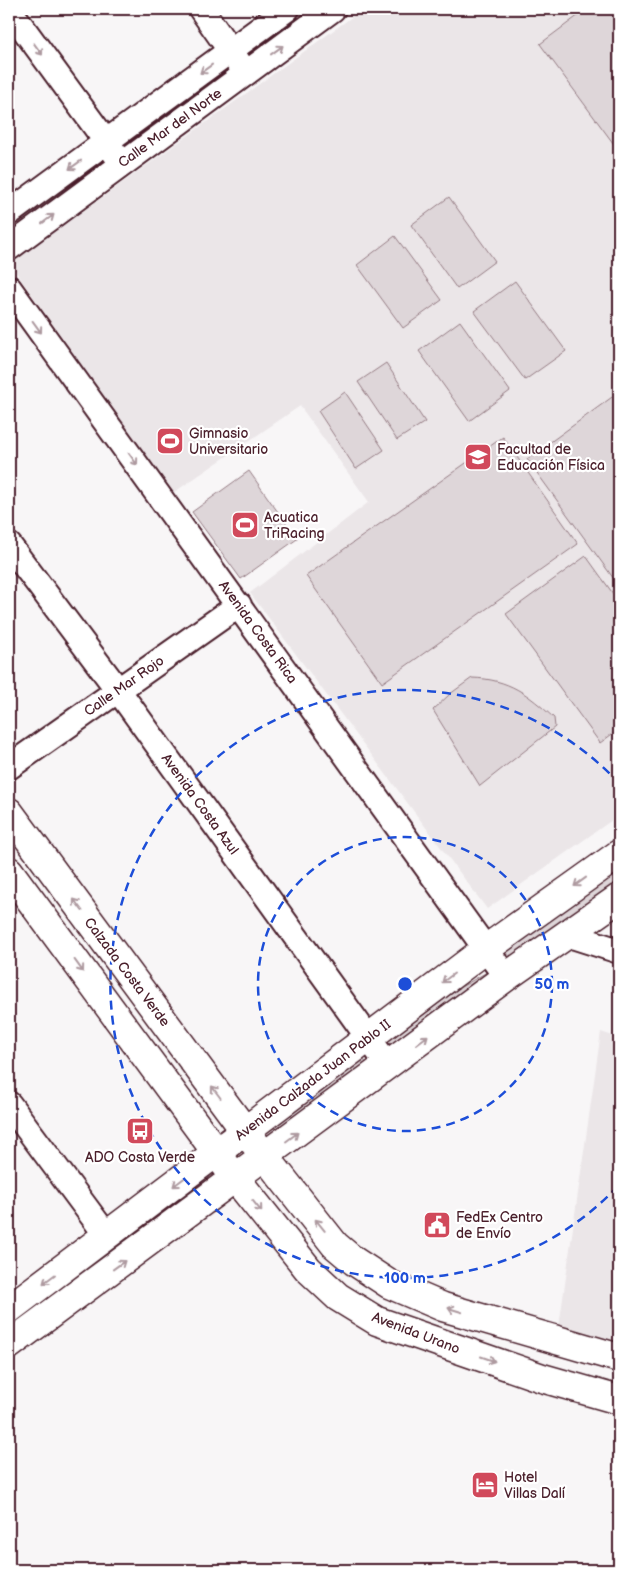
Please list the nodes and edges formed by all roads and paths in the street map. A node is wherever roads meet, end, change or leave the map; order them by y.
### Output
1 (201, 9) edge
2 (287, 9) edge
3 (333, 9) edge
4 (15, 14) edge
5 (231, 51) junction
6 (246, 72) junction
7 (106, 142) junction
8 (123, 163) junction
9 (9, 213) edge
10 (9, 248) edge
11 (9, 288) edge
12 (9, 545) edge
13 (239, 605) junction
14 (118, 690) junction
15 (9, 767) edge
16 (9, 812) edge
17 (619, 854) edge
18 (9, 871) edge
19 (619, 898) edge
20 (569, 935) junction
21 (486, 949) junction
22 (619, 951) edge
23 (506, 977) junction
24 (368, 1039) junction
25 (388, 1066) junction
26 (9, 1104) edge
27 (245, 1131) junction
28 (218, 1153) junction
29 (265, 1157) junction
30 (236, 1179) junction
31 (107, 1236) junction
32 (9, 1309) edge
33 (554, 1340) junction
34 (9, 1345) edge
35 (619, 1358) edge
36 (542, 1378) junction
37 (619, 1400) edge

1 - 5 street
2 - 5 street, Calle Mar del Norte
6 -> 3 street, Calle Mar del Norte
4 -> 7 street
5 - 6 street
5 -> 7 street, Calle Mar del Norte
6 - 8 street, Calle Mar del Norte
7 - 8 street
7 -> 9 street, Calle Mar del Norte
10 -> 8 street, Calle Mar del Norte
11 -> 13 street, Avenida Costa Rica
12 - 14 street, Avenida Costa Azul
13 - 14 street, Calle Mar Rojo
13 - 21 street, Avenida Costa Rica
14 - 15 street, Calle Mar Rojo
14 - 24 street, Avenida Costa Azul
27 -> 16 main road, Calzada Costa Verde
17 -> 21 main road, Avenida Calzada Juan Pablo II
18 -> 28 main road
19 - 20 main road
20 - 22 street
20 - 23 main road
21 - 23 street, Avenida Costa Rica
21 -> 24 main road, Avenida Calzada Juan Pablo II
25 -> 23 main road
24 - 25 street, Avenida Costa Azul
24 - 27 main road, Avenida Calzada Juan Pablo II
29 -> 25 main road
26 - 31 street
27 - 28 main road, Avenida Calzada Juan Pablo II
27 - 29 main road
28 - 30 main road, Avenida Urano
28 -> 31 main road, Avenida Calzada Juan Pablo II
29 - 30 main road
33 -> 29 main road
34 -> 30 main road
30 -> 36 main road, Avenida Urano
31 -> 32 main road, Avenida Calzada Juan Pablo II
33 - 35 main road
33 - 36 main road
36 - 37 main road, Avenida Urano

